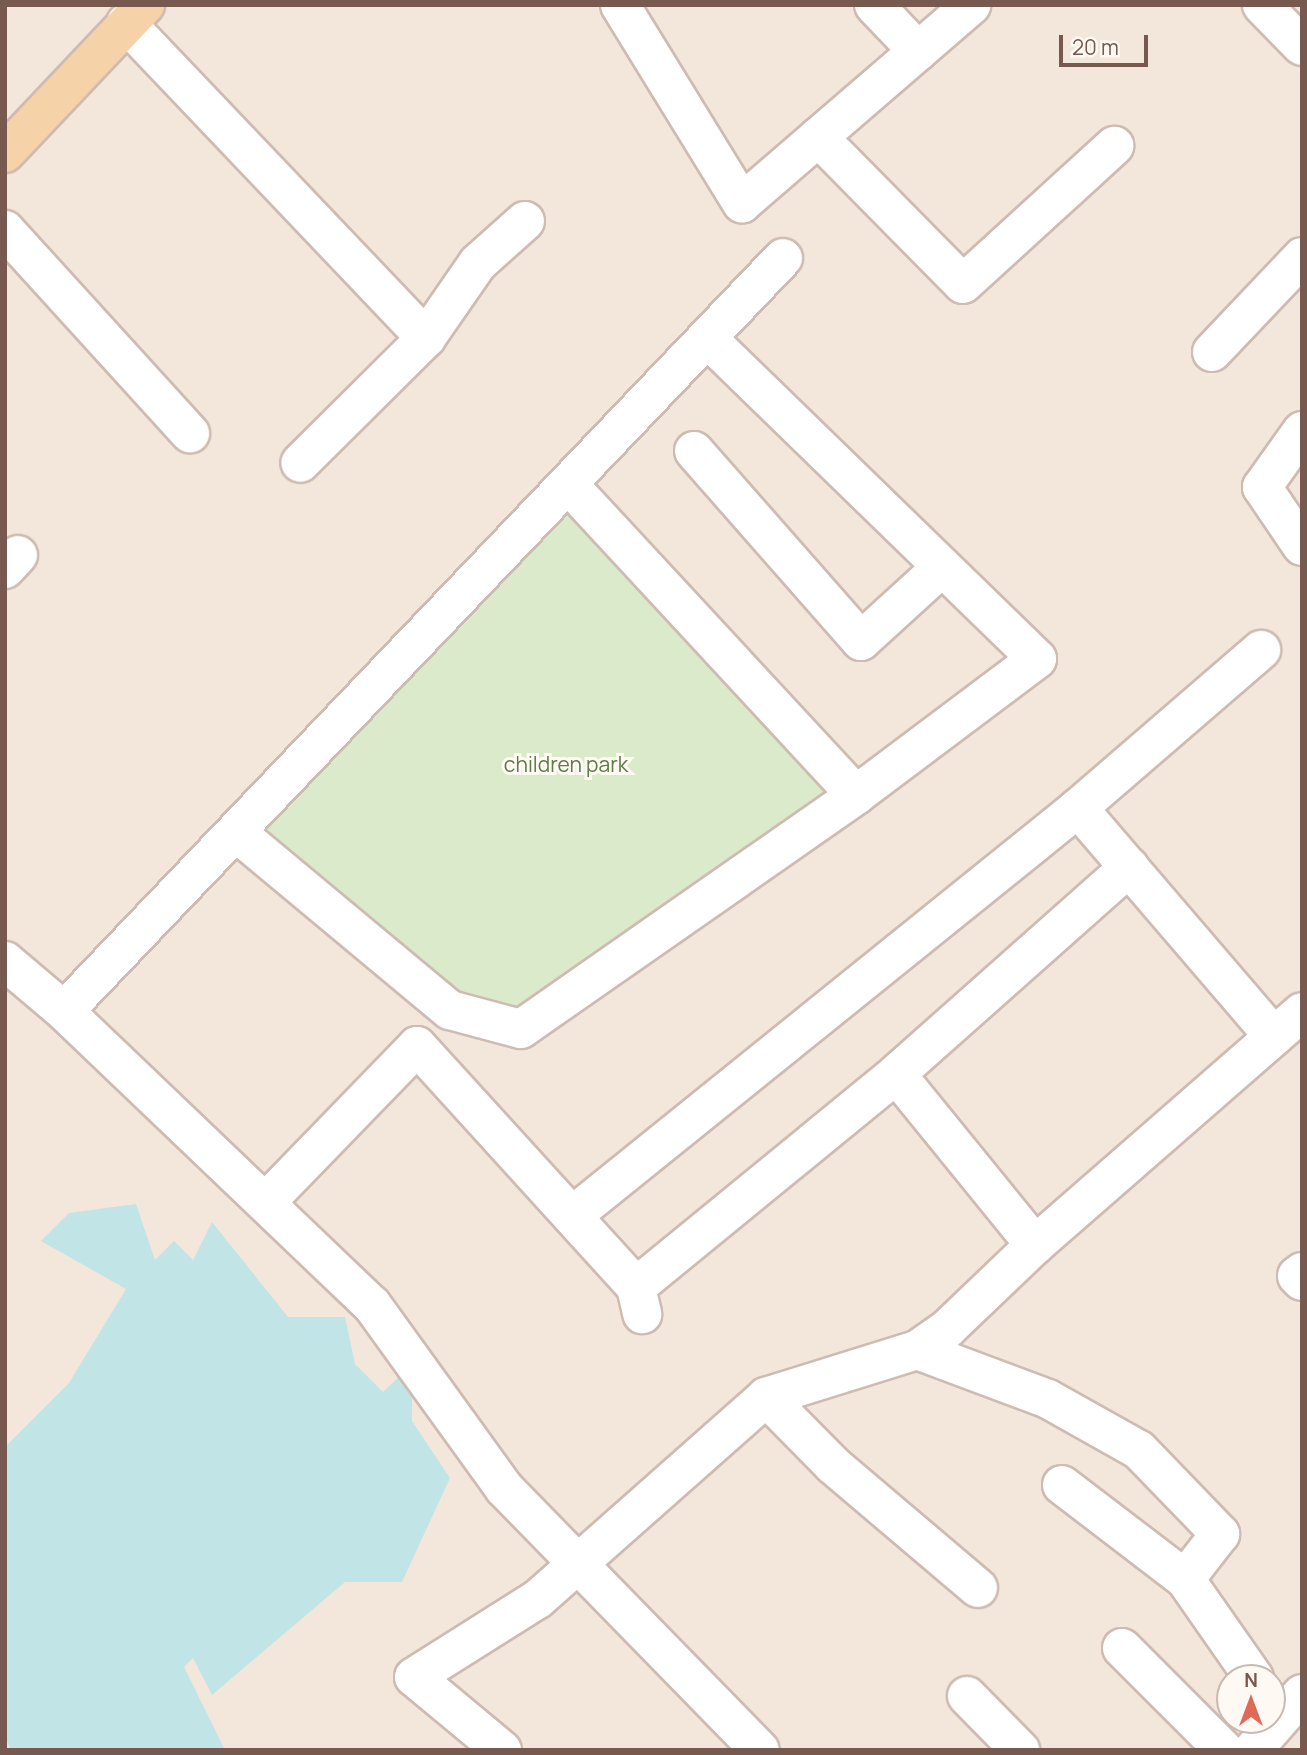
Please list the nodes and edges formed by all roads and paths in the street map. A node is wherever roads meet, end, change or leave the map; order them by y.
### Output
1 (874, 5) edge
2 (971, 5) edge
3 (630, 9) edge
4 (128, 11) edge
5 (918, 51) junction
6 (5, 114) edge
7 (818, 137) junction
8 (1114, 146) dead end
9 (5, 153) edge
10 (526, 221) dead end
11 (5, 230) edge
12 (1302, 257) edge
13 (783, 258) dead end
14 (426, 338) junction
15 (707, 338) junction
16 (1212, 352) dead end
17 (1302, 431) edge
18 (190, 433) dead end
19 (694, 451) dead end
20 (300, 463) dead end
21 (568, 484) junction
22 (1302, 546) edge
23 (941, 568) junction
24 (1261, 650) dead end
25 (856, 795) junction
26 (1078, 808) junction
27 (236, 832) junction
28 (1129, 867) junction
29 (5, 961) edge
30 (64, 1012) junction
31 (1288, 1025) edge
32 (896, 1074) junction
33 (265, 1202) junction
34 (572, 1216) junction
35 (1035, 1245) junction
36 (1302, 1272) edge
37 (1302, 1281) edge
38 (917, 1350) junction
39 (766, 1397) junction
40 (1062, 1485) dead end
41 (575, 1562) junction
42 (1185, 1579) junction
43 (978, 1588) dead end
44 (1122, 1648) dead end
45 (1244, 1664) edge
46 (967, 1696) dead end
47 (1264, 1734) edge
48 (502, 1750) edge
49 (760, 1750) edge
50 (1020, 1750) edge
51 (1224, 1750) edge
52 (1253, 1750) edge

1 - 5 street
2 - 5 street
3 - 7 street
4 - 6 main road
4 - 9 main road
4 - 14 street
5 - 7 street
7 - 8 street
10 - 14 street
11 - 18 street
12 - 16 street
13 - 15 street
14 - 20 street
15 - 21 street
15 - 23 street
17 - 22 street
19 - 23 street
21 - 25 street
21 - 27 street
23 - 25 street
24 - 26 street
25 - 27 street
26 - 28 street
26 - 34 street
27 - 30 street
28 - 31 street
28 - 32 street
29 - 30 street
30 - 33 street
31 - 35 street
32 - 34 street
32 - 35 street
33 - 34 street
33 - 41 street
35 - 38 street
36 - 37 street
38 - 39 street
38 - 42 street
39 - 41 street
39 - 43 street
40 - 42 street
41 - 48 street
41 - 49 street
42 - 45 street
44 - 51 street
46 - 50 street
47 - 52 street

